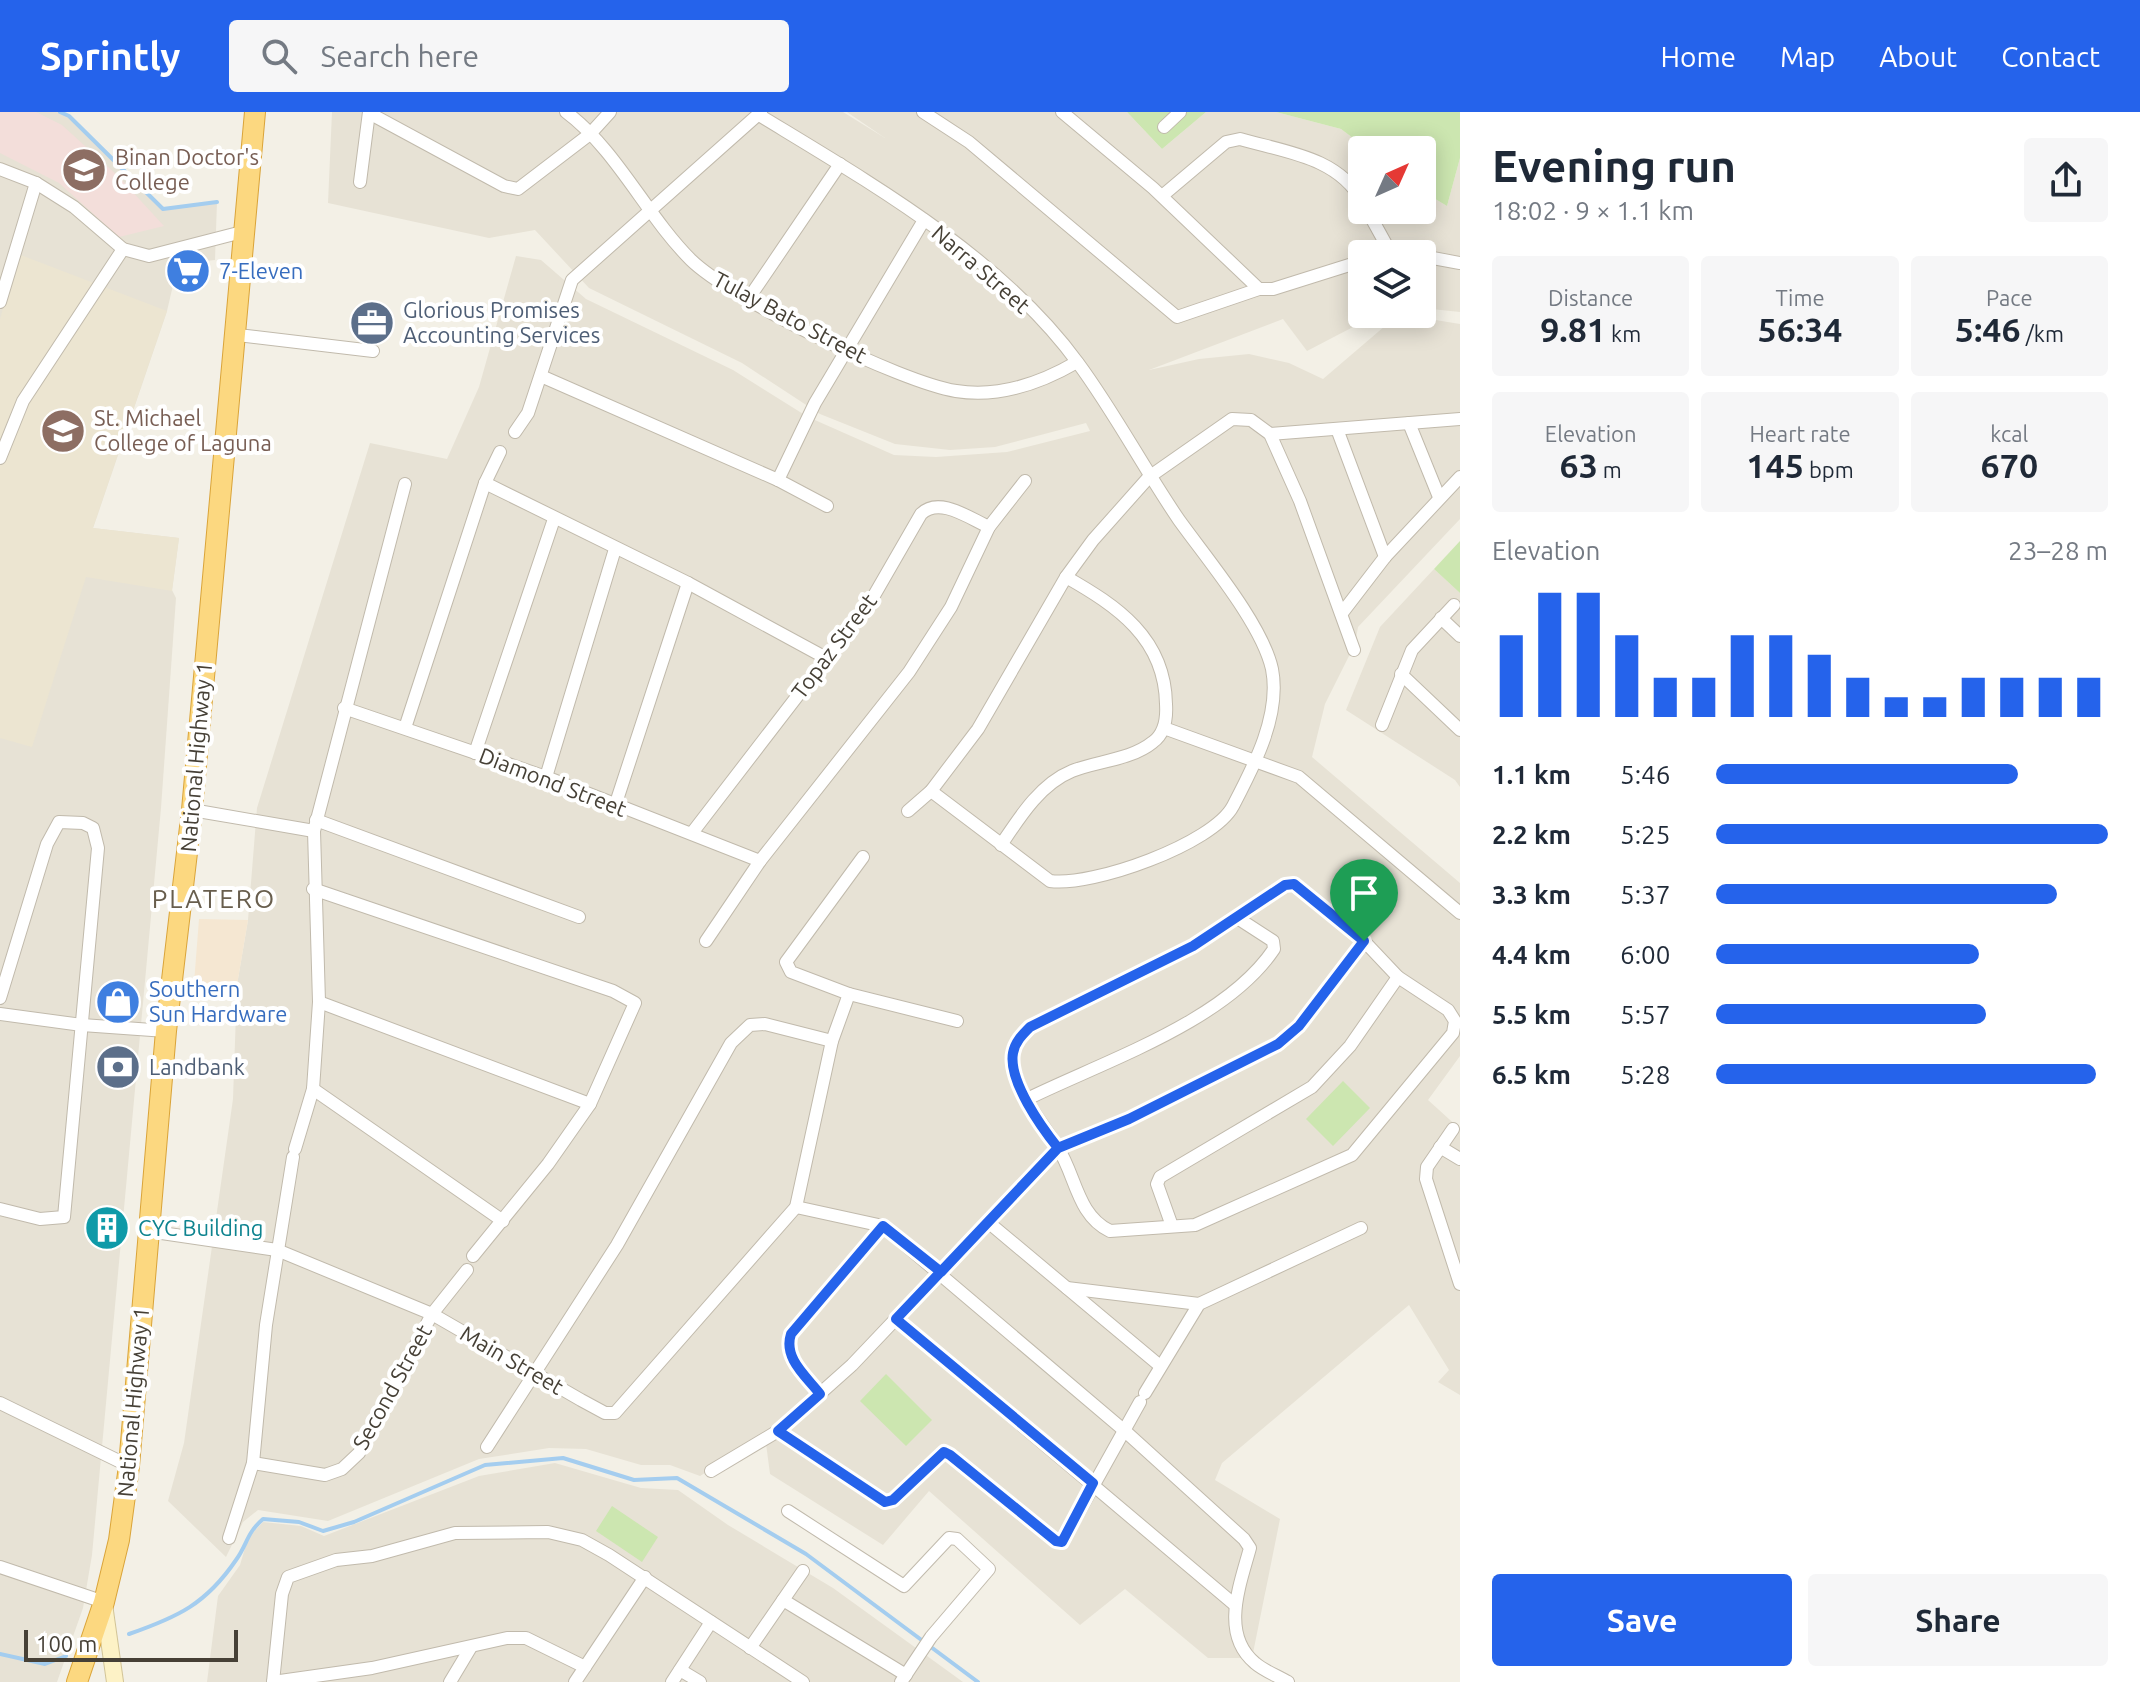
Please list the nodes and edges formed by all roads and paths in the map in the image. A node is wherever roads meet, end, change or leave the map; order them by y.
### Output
1 (255, 112) edge
2 (566, 112) edge
3 (610, 112) edge
4 (923, 112) edge
5 (1062, 112) edge
6 (369, 113) edge
7 (760, 113) edge
8 (590, 134) junction
9 (840, 164) junction
10 (0, 169) edge
11 (1348, 180) edge
12 (360, 182) dead end
13 (36, 183) junction
14 (1162, 196) junction
15 (648, 209) junction
16 (924, 220) junction
17 (246, 231) junction
18 (123, 249) junction
19 (1436, 259) edge
20 (1460, 263) edge
21 (1348, 265) edge
22 (1259, 289) junction
23 (749, 298) junction
24 (0, 302) edge
25 (238, 335) junction
26 (373, 351) dead end
27 (846, 351) junction
28 (1077, 362) junction
29 (541, 376) junction
30 (1460, 419) edge
31 (1409, 423) junction
32 (1337, 429) junction
33 (515, 432) dead end
34 (1270, 434) junction
35 (500, 452) dead end
36 (0, 458) edge
37 (1149, 477) junction
38 (1460, 477) edge
39 (778, 480) junction
40 (1025, 481) dead end
41 (485, 483) junction
42 (405, 484) dead end
43 (1439, 497) junction
44 (827, 506) dead end
45 (554, 519) junction
46 (989, 527) junction
47 (615, 549) junction
48 (1385, 557) junction
49 (1066, 577) junction
50 (688, 583) junction
51 (1454, 605) dead end
52 (1342, 613) junction
53 (1441, 618) junction
54 (1460, 636) edge
55 (1354, 650) dead end
56 (826, 658) junction
57 (1401, 674) junction
58 (344, 708) junction
59 (1382, 725) dead end
60 (405, 728) junction
61 (1164, 728) junction
62 (1460, 730) edge
63 (475, 753) junction
64 (1253, 761) junction
65 (546, 777) junction
66 (931, 791) junction
67 (615, 806) junction
68 (192, 810) junction
69 (908, 811) dead end
70 (315, 825) junction
71 (692, 833) junction
72 (1001, 845) junction
73 (863, 857) dead end
74 (760, 861) junction
75 (313, 889) junction
76 (1460, 913) edge
77 (579, 917) dead end
78 (1239, 919) junction
79 (706, 941) dead end
80 (1364, 941) junction
81 (1398, 977) junction
82 (849, 994) junction
83 (0, 998) edge
84 (319, 1002) junction
85 (0, 1014) edge
86 (957, 1021) dead end
87 (82, 1025) junction
88 (166, 1031) junction
89 (832, 1041) junction
90 (313, 1089) junction
91 (1025, 1100) junction
92 (590, 1104) junction
93 (1453, 1129) dead end
94 (1440, 1147) junction
95 (1058, 1148) junction
96 (1460, 1159) edge
97 (796, 1207) junction
98 (0, 1209) edge
99 (503, 1221) junction
100 (988, 1222) junction
101 (883, 1226) junction
102 (1172, 1226) junction
103 (1361, 1228) dead end
104 (148, 1231) junction
105 (277, 1250) junction
106 (473, 1256) dead end
107 (467, 1270) dead end
108 (941, 1272) junction
109 (1460, 1284) edge
110 (1066, 1288) junction
111 (1199, 1304) junction
112 (432, 1314) junction
113 (896, 1319) junction
114 (1159, 1365) junction
115 (537, 1372) junction
116 (820, 1394) junction
117 (0, 1403) edge
118 (778, 1431) junction
119 (1126, 1432) junction
120 (487, 1447) dead end
121 (253, 1463) junction
122 (129, 1466) junction
123 (711, 1471) dead end
124 (1093, 1483) junction
125 (788, 1511) dead end
126 (229, 1538) dead end
127 (0, 1567) edge
128 (803, 1571) dead end
129 (645, 1577) junction
130 (783, 1600) junction
131 (104, 1602) junction
132 (1235, 1605) junction
133 (711, 1622) junction
134 (471, 1647) junction
135 (750, 1648) junction
136 (585, 1667) junction
137 (680, 1670) junction
138 (903, 1678) edge
139 (77, 1682) edge
140 (115, 1682) edge
141 (273, 1682) edge
142 (450, 1682) edge
143 (575, 1682) edge
144 (672, 1682) edge
145 (700, 1682) edge
146 (803, 1682) edge
147 (1288, 1682) edge

1 - 17 highway, National Highway 1
2 - 8 street, Tulay Bato Street
3 - 8 street
4 - 22 street
5 - 14 street
6 - 8 street
6 - 12 street
7 - 9 street, Narra Street
7 - 15 street
8 - 15 street, Tulay Bato Street
9 - 16 street, Narra Street
9 - 23 street
10 - 13 street
11 - 14 street
13 - 18 street
13 - 24 street
14 - 22 street
15 - 23 street, Tulay Bato Street
15 - 29 street
16 - 27 street
16 - 28 street, Narra Street
17 - 18 street
17 - 25 highway, National Highway 1
18 - 36 street
19 - 20 street
21 - 22 street
23 - 27 street, Tulay Bato Street
25 - 26 street
25 - 68 highway, National Highway 1
27 - 28 street, Tulay Bato Street
27 - 39 street
28 - 37 street, Narra Street
29 - 33 street
29 - 39 street
30 - 31 street
31 - 32 street
31 - 43 street
32 - 34 street
32 - 48 street
34 - 37 street
34 - 52 street
35 - 41 street
37 - 49 street
37 - 64 street, Narra Street
38 - 43 street
39 - 44 street
40 - 46 street
41 - 45 street
41 - 60 street
42 - 58 street
43 - 48 street
45 - 47 street
45 - 63 street
46 - 56 street, Topaz Street
46 - 74 street
47 - 50 street
47 - 65 street
48 - 52 street
49 - 61 street
49 - 66 street
50 - 56 street
50 - 67 street
51 - 53 street
52 - 55 street
53 - 54 street
53 - 57 street
56 - 71 street, Topaz Street
57 - 59 street
57 - 62 street
58 - 60 street, Diamond Street
58 - 70 street
60 - 63 street, Diamond Street
61 - 64 street
61 - 72 street
63 - 65 street, Diamond Street
64 - 72 street, Narra Street
64 - 76 street
65 - 67 street, Diamond Street
66 - 69 street
66 - 72 street, Narra Street
67 - 71 street, Diamond Street
68 - 70 street
68 - 88 highway, National Highway 1
70 - 75 street
70 - 77 street
71 - 74 street, Diamond Street
73 - 82 street
74 - 79 street
75 - 84 street
75 - 92 street
78 - 80 street
78 - 91 street
78 - 91 street
80 - 81 street
80 - 95 street
81 - 102 street
81 - 102 street
82 - 86 street
82 - 89 street
83 - 87 street
84 - 90 street
84 - 92 street
85 - 87 street
87 - 88 street
87 - 98 street
88 - 104 highway, National Highway 1
89 - 97 street
89 - 115 street
90 - 99 street
90 - 105 street
91 - 95 street
92 - 99 street
93 - 94 street
94 - 96 street
94 - 109 street
95 - 100 street
95 - 102 street
97 - 101 street
97 - 115 street, Main Street
99 - 106 street
100 - 108 street
100 - 110 street
101 - 108 street
101 - 116 street
103 - 111 street
104 - 105 street, Main Street
104 - 122 highway, National Highway 1
105 - 112 street, Main Street
105 - 121 street
107 - 112 street, Second Street
108 - 113 street
108 - 119 street
110 - 111 street
110 - 114 street
111 - 114 street
112 - 115 street, Main Street
112 - 121 street, Second Street
113 - 116 street
113 - 124 street
114 - 119 street
115 - 120 street
116 - 118 street
117 - 122 street
118 - 123 street
118 - 124 street
119 - 124 street
119 - 132 street
121 - 126 street
122 - 131 highway, National Highway 1
124 - 132 street
125 - 138 street
127 - 131 street
128 - 130 street
129 - 133 street
129 - 136 street
129 - 141 street
130 - 135 street
130 - 138 street
131 - 139 highway, National Highway 1
131 - 140 main road
132 - 147 street
133 - 135 street
133 - 137 street
134 - 136 street
134 - 141 street
134 - 142 street
135 - 146 street
136 - 143 street
137 - 144 street
137 - 145 street

